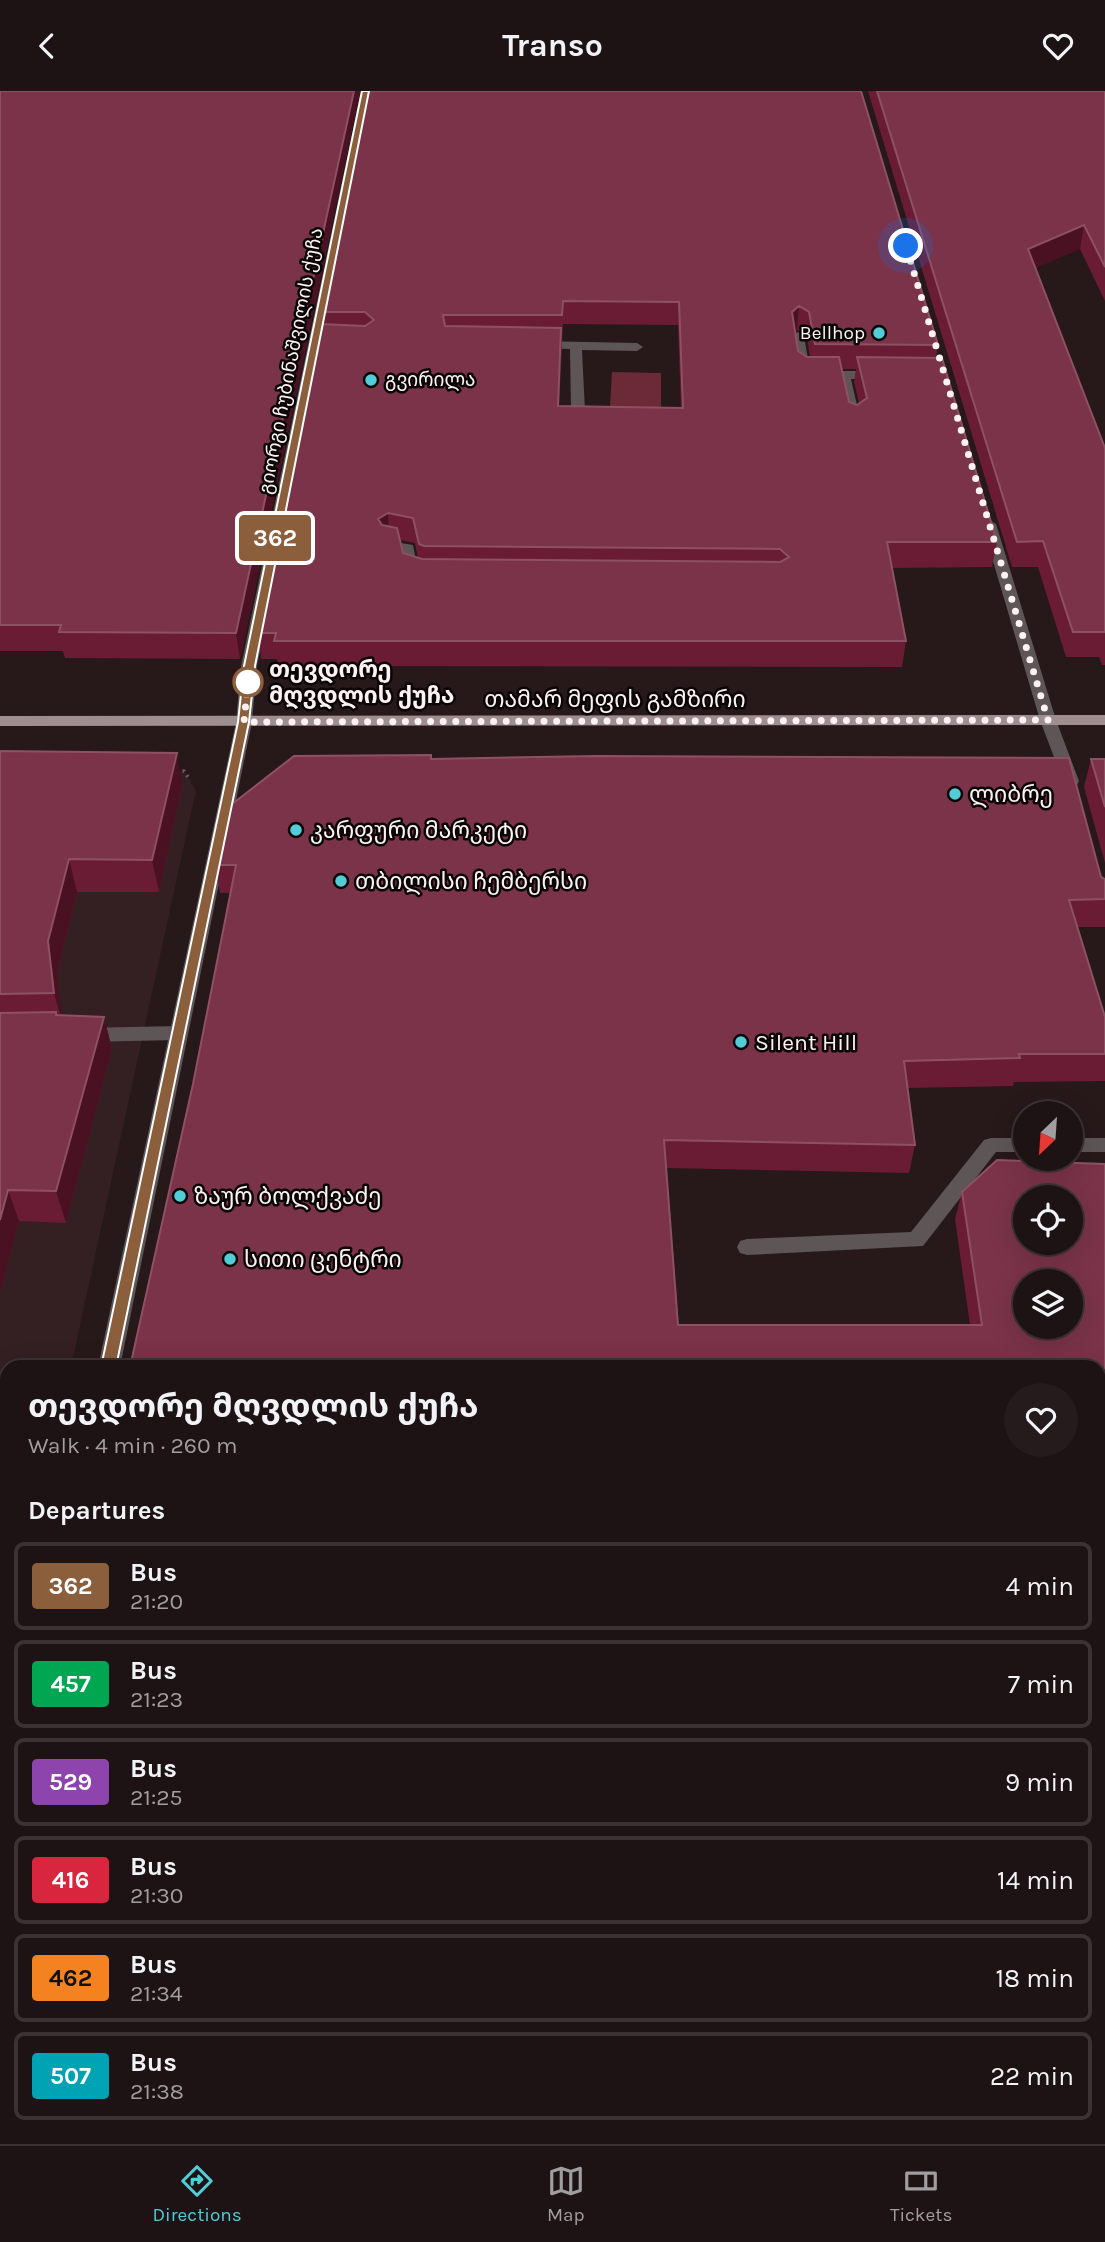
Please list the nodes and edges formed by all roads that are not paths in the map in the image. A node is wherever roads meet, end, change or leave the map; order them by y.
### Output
1 (366, 91) edge
2 (798, 336) edge
3 (525, 345) edge
4 (576, 346) junction
5 (637, 347) dead end
6 (844, 375) junction
7 (898, 375) edge
8 (578, 411) edge
9 (854, 423) edge
10 (985, 512) edge
11 (389, 545) edge
12 (437, 578) edge
13 (0, 720) edge
14 (1048, 720) junction
15 (1105, 720) edge
16 (244, 722) junction
17 (1076, 799) edge
18 (179, 1033) junction
19 (69, 1035) edge
20 (1013, 1145) edge
21 (1083, 1145) edge
22 (1105, 1145) edge
23 (747, 1247) dead end
24 (110, 1360) edge

1 - 16 street, გიორგი ჩუბინაშვილის ქუჩა
2 - 6 street
3 - 4 street
4 - 5 street
4 - 8 street
6 - 7 street
6 - 9 street
10 - 14 street
11 - 12 street
13 - 16 main road, თამარ მეფის გამზირი
14 - 15 main road, თამარ მეფის გამზირი
14 - 16 main road, თამარ მეფის გამზირი
14 - 17 street
16 - 18 street
18 - 19 street
18 - 24 street
20 - 23 street
21 - 22 street

